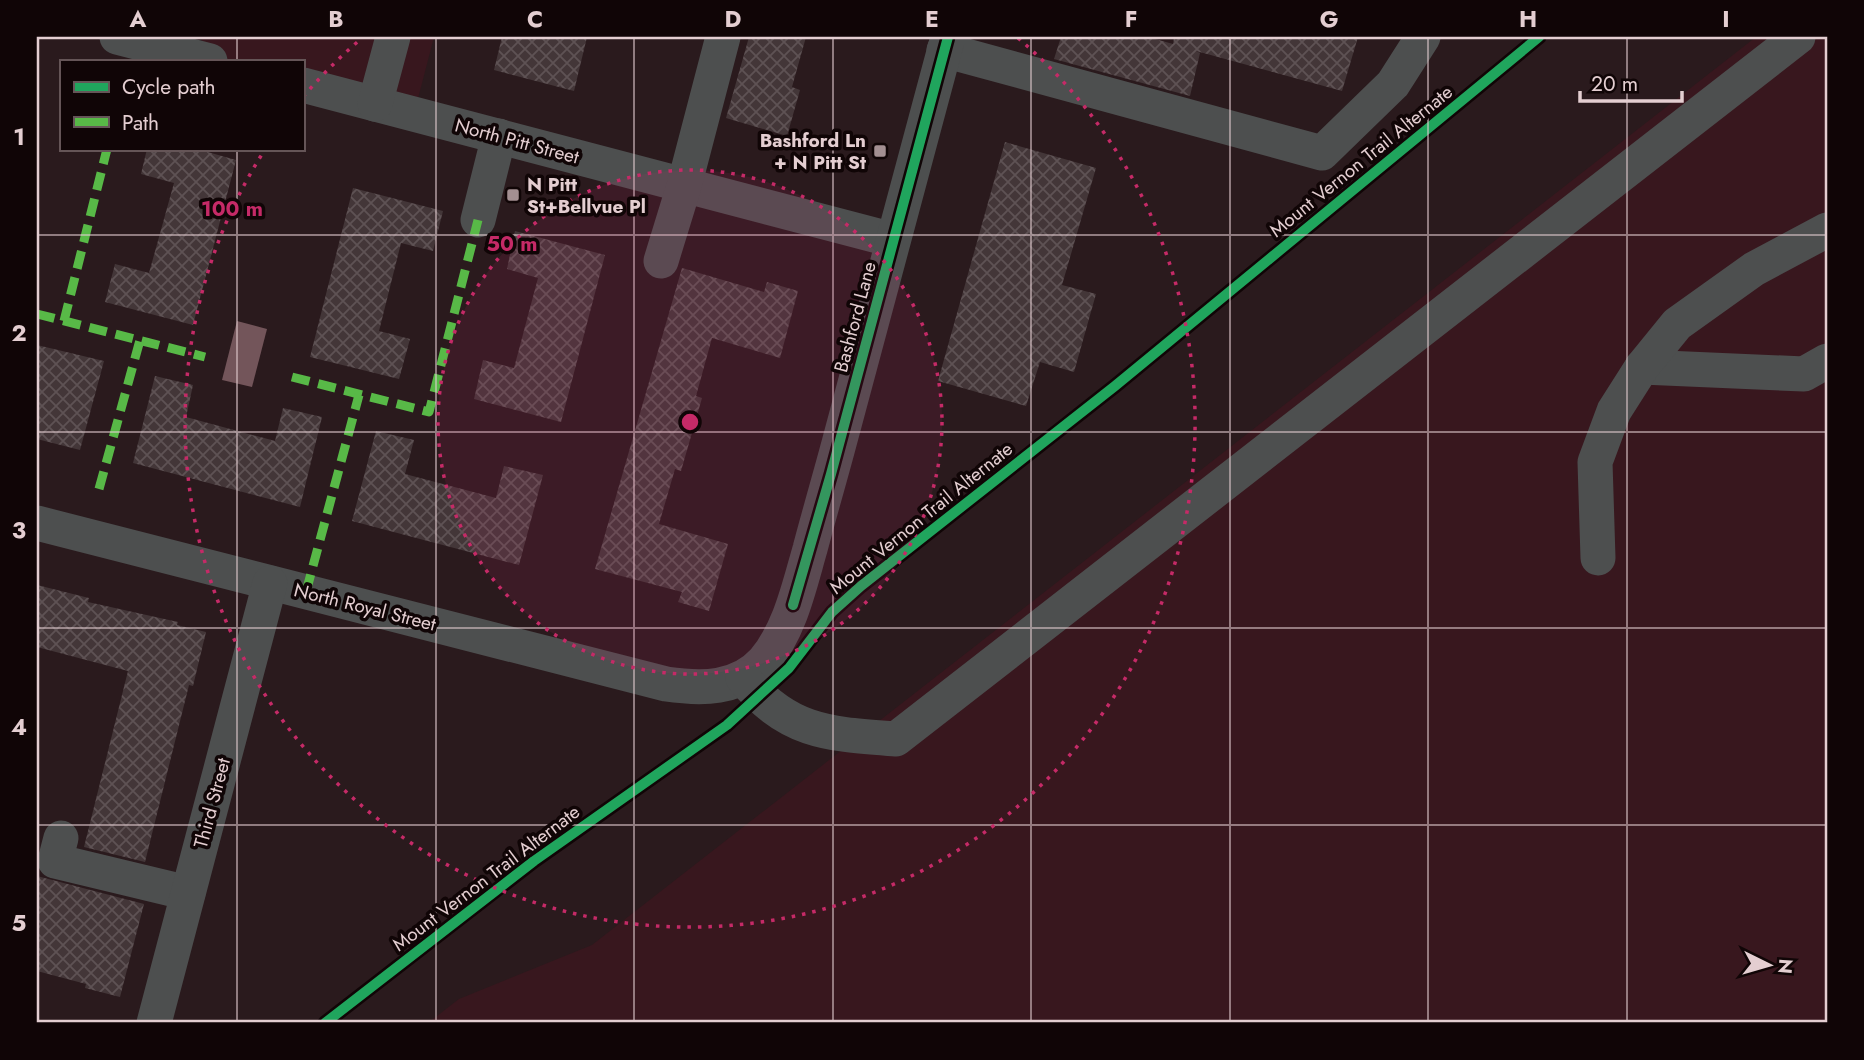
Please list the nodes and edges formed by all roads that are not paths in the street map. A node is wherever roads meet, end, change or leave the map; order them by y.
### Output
1 (117, 37) edge
2 (393, 37) edge
3 (723, 37) edge
4 (1423, 37) edge
5 (1798, 37) edge
6 (946, 43) edge
7 (206, 60) edge
8 (304, 85) edge
9 (374, 104) junction
10 (499, 136) junction
11 (684, 186) junction
12 (478, 220) dead end
13 (1827, 230) edge
14 (893, 240) junction
15 (661, 261) dead end
16 (1827, 361) edge
17 (1642, 367) junction
18 (37, 523) edge
19 (1598, 558) dead end
20 (270, 583) junction
21 (743, 678) junction
22 (61, 838) dead end
23 (188, 893) junction
24 (154, 1023) edge

1 - 7 street
2 - 9 street
3 - 11 street
4 - 6 street
5 - 21 street
6 - 14 street, Bashford Lane
8 - 9 street, North Pitt Street
9 - 10 street, North Pitt Street
10 - 11 street, North Pitt Street
10 - 12 street
11 - 14 street, North Pitt Street
11 - 15 street
13 - 17 street
14 - 21 street, Bashford Lane
16 - 17 street
17 - 19 street
18 - 20 street, North Royal Street
20 - 21 street, North Royal Street
20 - 23 street, Third Street
22 - 23 street
23 - 24 street, Third Street

